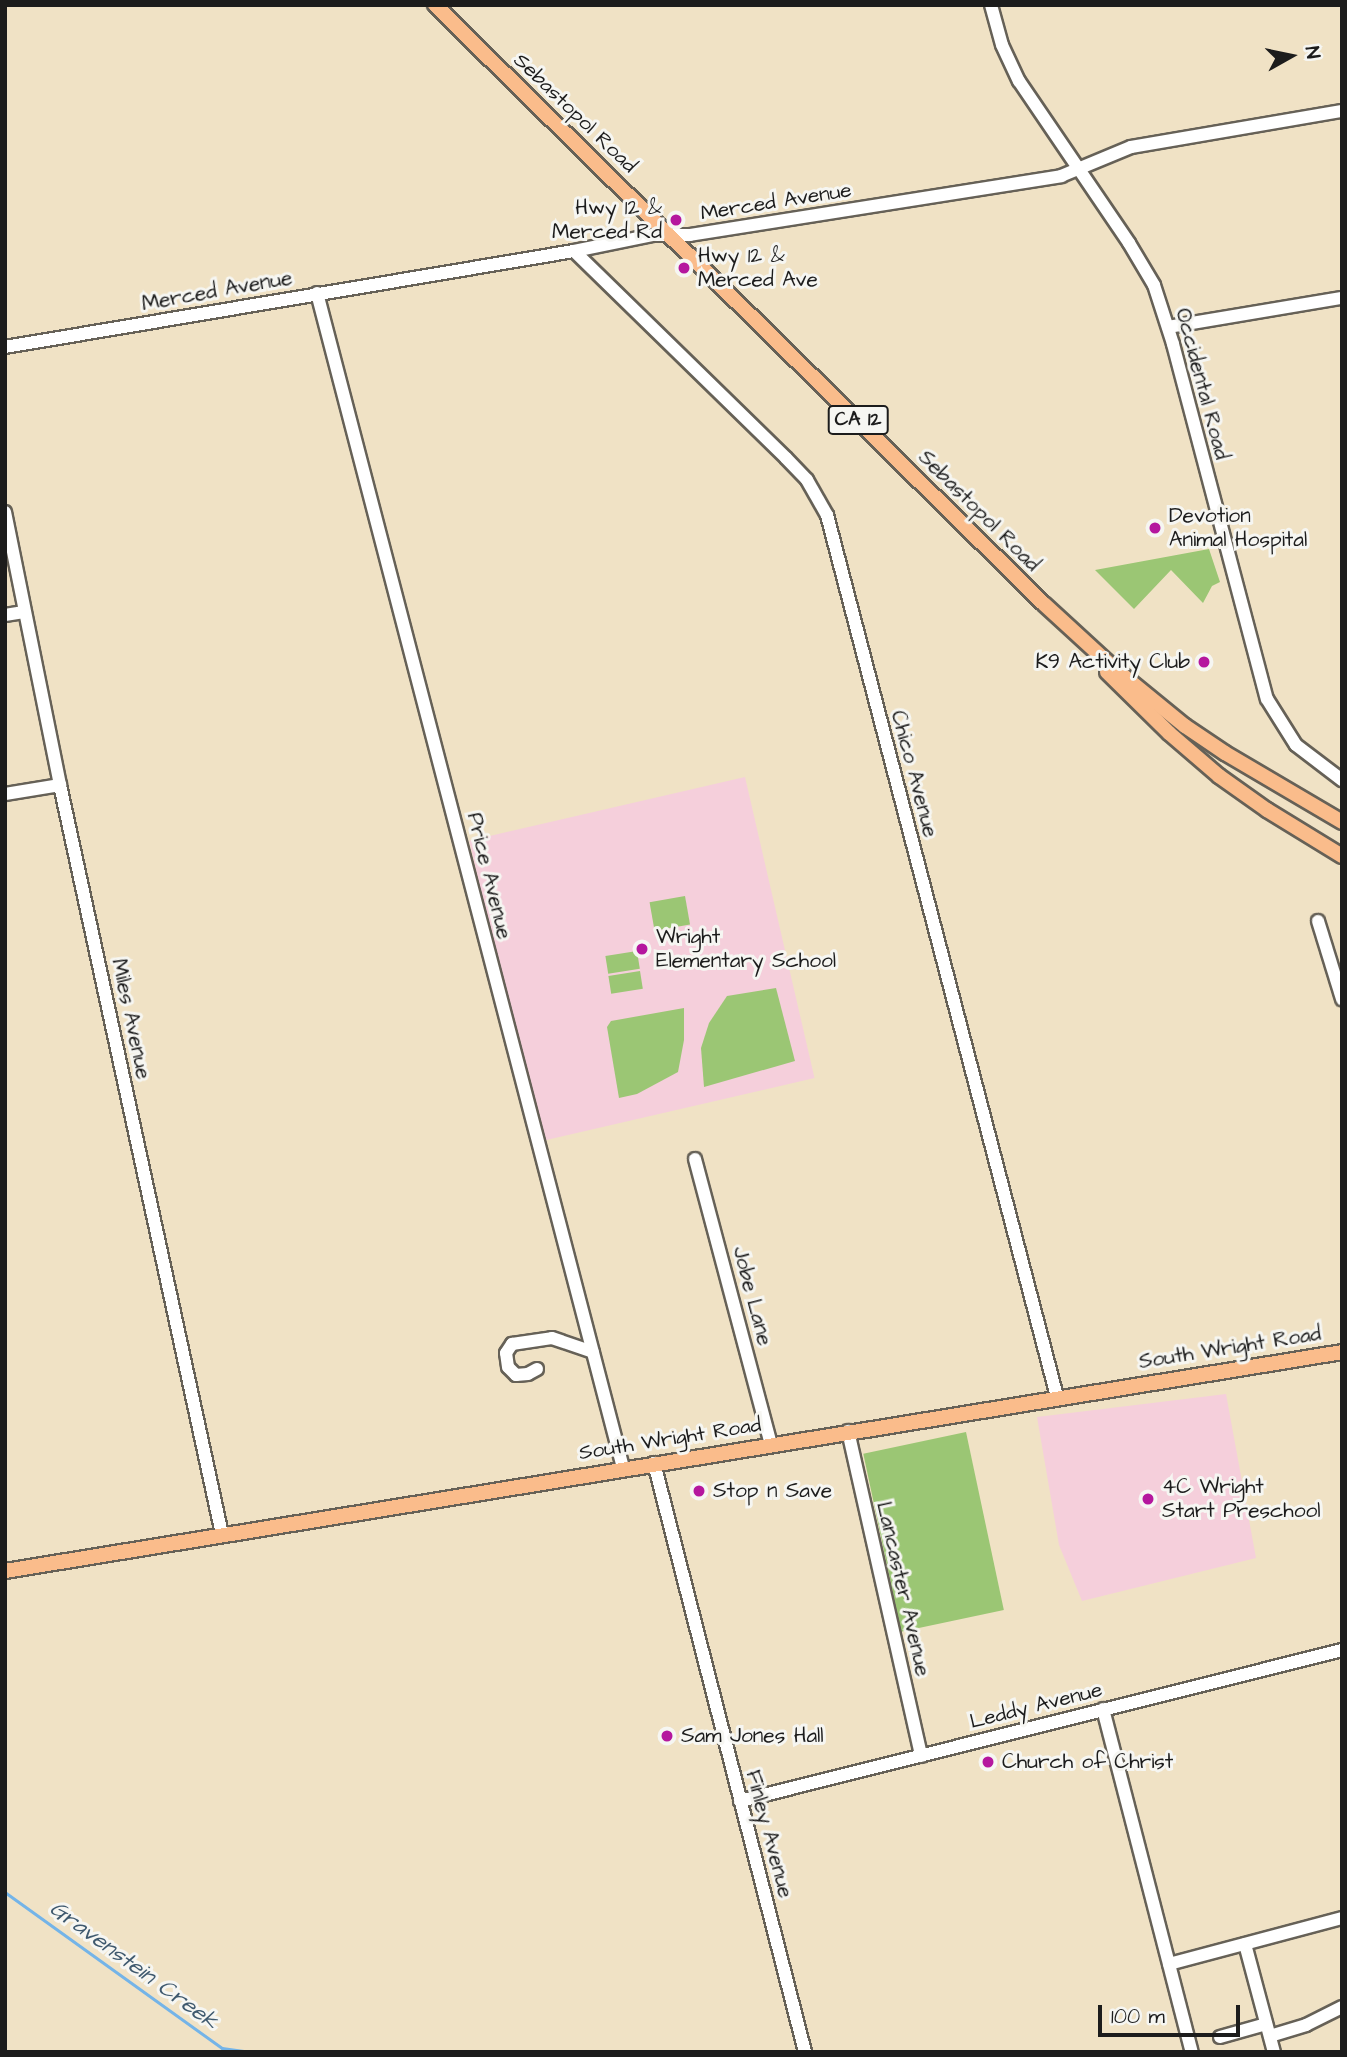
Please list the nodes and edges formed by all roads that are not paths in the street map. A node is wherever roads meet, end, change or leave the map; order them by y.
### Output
1 (435, 5) edge
2 (991, 5) edge
3 (1342, 111) edge
4 (1080, 169) junction
5 (671, 235) junction
6 (574, 251) junction
7 (317, 293) junction
8 (1342, 298) edge
9 (1168, 327) junction
10 (5, 346) edge
11 (5, 512) edge
12 (1044, 604) junction
13 (24, 612) junction
14 (5, 615) edge
15 (1342, 780) edge
16 (61, 785) junction
17 (5, 794) edge
18 (1342, 822) edge
19 (1342, 856) edge
20 (1318, 921) dead end
21 (1342, 999) edge
22 (695, 1158) dead end
23 (593, 1352) junction
24 (1342, 1352) edge
25 (537, 1369) dead end
26 (1057, 1397) junction
27 (848, 1431) junction
28 (771, 1444) junction
29 (654, 1463) junction
30 (623, 1468) junction
31 (222, 1534) junction
32 (5, 1571) edge
33 (1342, 1650) edge
34 (1103, 1709) junction
35 (921, 1756) junction
36 (740, 1801) junction
37 (1342, 1918) edge
38 (1245, 1944) junction
39 (1169, 1964) junction
40 (1342, 2007) edge
41 (1268, 2030) junction
42 (1220, 2037) dead end
43 (806, 2052) edge
44 (1192, 2052) edge
45 (1274, 2052) edge

1 - 5 main road, Sebastopol Road / CA 12
2 - 4 street, Occidental Road
3 - 4 street, Merced Avenue
4 - 5 street, Merced Avenue
4 - 9 street, Occidental Road
5 - 6 street, Merced Avenue
5 - 12 main road, Sebastopol Road / CA 12
6 - 7 street, Merced Avenue
6 - 26 street, Chico Avenue
7 - 10 street, Merced Avenue
7 - 23 street, Price Avenue
8 - 9 street
9 - 15 street, Occidental Road
11 - 13 street, Miles Avenue
12 - 18 main road, Sebastopol Road / CA 12
12 - 19 main road, Sebastopol Road / CA 12
13 - 14 street
13 - 16 street, Miles Avenue
16 - 17 street
16 - 31 street, Miles Avenue
20 - 21 street
22 - 28 street, Jobe Lane
23 - 25 street
23 - 30 street, Price Avenue
24 - 26 main road, South Wright Road
26 - 27 main road, South Wright Road
27 - 28 main road, South Wright Road
27 - 35 street, Lancaster Avenue
28 - 29 main road, South Wright Road
29 - 30 main road, South Wright Road
29 - 36 street, Finley Avenue
30 - 31 main road, South Wright Road
31 - 32 main road, South Wright Road
33 - 34 street, Leddy Avenue
34 - 35 street, Leddy Avenue
34 - 39 street
35 - 36 street, Leddy Avenue
36 - 43 street, Finley Avenue
37 - 38 street
38 - 39 street
38 - 41 street
39 - 44 street
40 - 41 street
41 - 42 street
41 - 45 street

